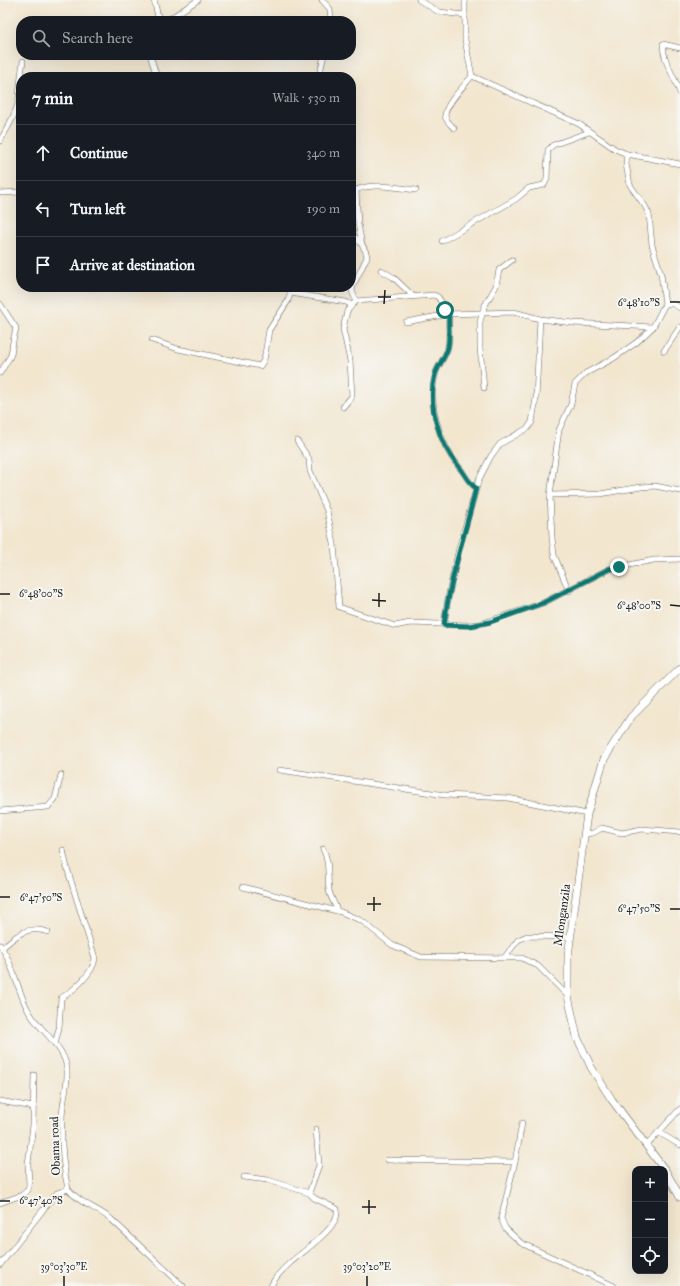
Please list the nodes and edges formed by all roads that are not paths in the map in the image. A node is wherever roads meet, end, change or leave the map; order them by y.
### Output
1 (154, 0) edge
2 (198, 0) edge
3 (322, 0) edge
4 (418, 0) edge
5 (465, 0) edge
6 (465, 15) junction
7 (159, 16) edge
8 (174, 16) edge
9 (331, 16) edge
10 (680, 48) edge
11 (23, 60) dead end
12 (152, 60) edge
13 (323, 60) edge
14 (21, 72) edge
15 (155, 72) edge
16 (320, 72) edge
17 (472, 76) junction
18 (680, 93) edge
19 (16, 107) edge
20 (454, 128) dead end
21 (589, 132) junction
22 (0, 140) edge
23 (627, 154) junction
24 (680, 164) edge
25 (416, 190) dead end
26 (16, 192) edge
27 (0, 193) edge
28 (356, 237) edge
29 (442, 241) dead end
30 (362, 246) junction
31 (512, 260) dead end
32 (381, 270) dead end
33 (356, 278) edge
34 (352, 292) edge
35 (290, 293) joint
36 (413, 296) junction
37 (354, 303) junction
38 (0, 304) edge
39 (665, 304) junction
40 (680, 308) edge
41 (482, 313) junction
42 (449, 314) junction
43 (540, 319) junction
44 (406, 322) dead end
45 (653, 327) junction
46 (680, 327) edge
47 (152, 340) dead end
48 (664, 351) dead end
49 (0, 374) edge
50 (484, 388) dead end
51 (343, 407) dead end
52 (297, 442) dead end
53 (476, 488) junction
54 (680, 491) edge
55 (550, 495) junction
56 (680, 559) edge
57 (569, 591) junction
58 (444, 625) junction
59 (680, 668) edge
60 (280, 770) dead end
61 (61, 775) dead end
62 (0, 811) edge
63 (587, 814) junction
64 (680, 832) edge
65 (584, 834) junction
66 (322, 849) dead end
67 (63, 850) dead end
68 (243, 887) dead end
69 (337, 910) junction
70 (48, 932) dead end
71 (570, 937) junction
72 (1, 947) edge
73 (504, 958) junction
74 (568, 996) junction
75 (55, 1044) junction
76 (34, 1075) dead end
77 (0, 1101) edge
78 (33, 1106) junction
79 (680, 1108) edge
80 (522, 1123) dead end
81 (316, 1129) dead end
82 (658, 1132) junction
83 (646, 1145) junction
84 (680, 1145) edge
85 (388, 1160) dead end
86 (515, 1162) junction
87 (661, 1166) edge
88 (668, 1177) edge
89 (244, 1178) dead end
90 (68, 1189) junction
91 (309, 1193) junction
92 (680, 1197) edge
93 (0, 1203) edge
94 (0, 1265) edge
95 (183, 1286) edge
96 (271, 1286) edge
97 (614, 1286) edge

1 - 7 street
2 - 8 street
3 - 9 street
4 - 6 street
5 - 6 street
6 - 17 street
10 - 18 street
11 - 14 street
12 - 15 street
13 - 16 street
17 - 20 street
17 - 21 street
19 - 22 street
21 - 23 street
21 - 29 street
23 - 24 street
23 - 39 street
25 - 30 street
26 - 27 street
28 - 30 street
30 - 33 street
31 - 41 street
32 - 36 street
34 - 37 street
35 - 37 street
35 - 47 street
36 - 37 street
36 - 42 street
37 - 51 street
38 - 49 street
39 - 40 street
39 - 45 street
41 - 42 street
41 - 43 street
41 - 50 street
42 - 44 street
42 - 53 street
43 - 45 street
43 - 53 street
45 - 55 street
46 - 48 street
52 - 58 street
53 - 58 street
54 - 55 street
55 - 57 street
56 - 57 street
57 - 58 street
59 - 63 street, Mlonganzila
60 - 63 street
61 - 62 street
63 - 65 street, Mlonganzila
64 - 65 street
65 - 71 street, Mlonganzila
66 - 69 street
67 - 75 street
68 - 69 street
69 - 73 street
70 - 72 street
71 - 73 street
71 - 74 street, Mlonganzila
72 - 75 street, Obama road
73 - 74 street
74 - 83 street, Mlonganzila
75 - 90 street, Obama road
76 - 78 street
77 - 78 street
78 - 93 street
79 - 82 street
80 - 86 street
81 - 91 street
82 - 83 street
82 - 84 street
83 - 87 street, Mlonganzila
85 - 86 street
86 - 97 street
88 - 92 street, Mlonganzila
89 - 91 street
90 - 94 street
90 - 95 street, Obama road
91 - 96 street

